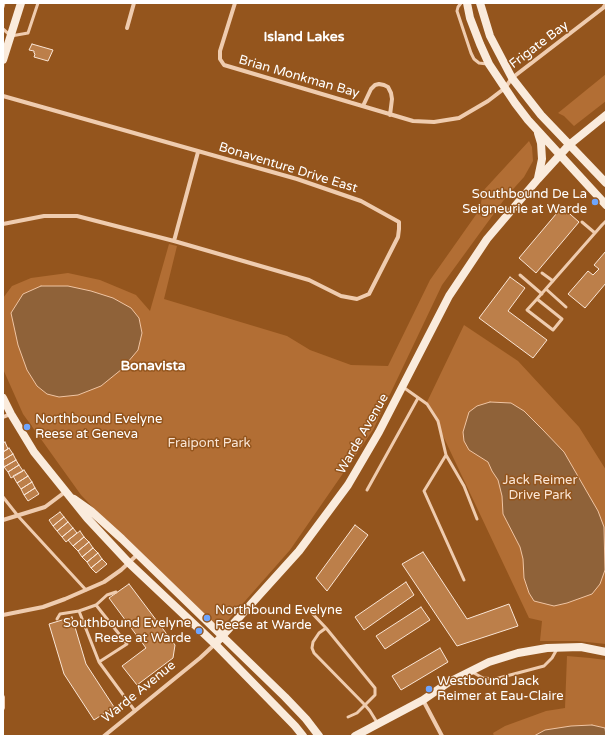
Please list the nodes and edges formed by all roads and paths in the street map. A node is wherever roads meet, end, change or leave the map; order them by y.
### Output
1 (4, 3) edge
2 (21, 3) edge
3 (38, 3) edge
4 (134, 3) edge
5 (235, 3) edge
6 (461, 3) edge
7 (467, 3) edge
8 (480, 3) edge
9 (606, 4) edge
10 (3, 7) edge
11 (127, 28) dead end
12 (3, 29) edge
13 (11, 36) junction
14 (3, 60) edge
15 (489, 64) junction
16 (512, 78) junction
17 (505, 88) junction
18 (3, 96) edge
19 (363, 106) junction
20 (390, 114) junction
21 (606, 115) edge
22 (537, 130) junction
23 (569, 145) junction
24 (198, 152) junction
25 (560, 155) junction
26 (538, 179) junction
27 (606, 183) edge
28 (606, 205) edge
29 (606, 221) edge
30 (582, 222) dead end
31 (3, 224) edge
32 (595, 233) junction
33 (174, 241) junction
34 (542, 272) dead end
35 (520, 275) dead end
36 (553, 281) junction
37 (546, 289) junction
38 (542, 294) junction
39 (537, 299) junction
40 (566, 307) dead end
41 (403, 387) junction
42 (3, 398) edge
43 (418, 398) junction
44 (7, 416) edge
45 (446, 455) junction
46 (367, 490) dead end
47 (65, 492) junction
48 (3, 497) edge
49 (18, 516) junction
50 (477, 519) dead end
51 (3, 520) edge
52 (138, 554) junction
53 (129, 563) junction
54 (464, 580) dead end
55 (86, 590) junction
56 (116, 592) dead end
57 (96, 605) junction
58 (308, 609) dead end
59 (78, 611) junction
60 (3, 615) edge
61 (57, 619) dead end
62 (326, 628) junction
63 (221, 637) junction
64 (215, 644) junction
65 (557, 648) junction
66 (606, 652) edge
67 (99, 662) junction
68 (470, 672) junction
69 (3, 698) edge
70 (423, 700) junction
71 (365, 705) junction
72 (3, 708) edge
73 (135, 711) junction
74 (348, 717) dead end
75 (378, 724) junction
76 (104, 736) edge
77 (303, 736) edge
78 (319, 736) edge
79 (355, 736) edge
80 (442, 736) edge

1 - 10 lane
2 - 13 street
3 - 13 lane
4 - 11 street
5 - 19 street, Brian Monkman Bay
6 - 15 lane
7 - 15 street
8 - 16 street
9 - 16 street, Frigate Bay
12 - 13 lane
13 - 14 street
15 - 17 street
16 - 17 street, Frigate Bay
16 - 23 street
17 - 20 street, Brian Monkman Bay
17 - 22 street
18 - 24 street, Bonaventure Drive East
19 - 20 street, Brian Monkman Bay
19 - 20 street, Brian Monkman Bay
21 - 23 street, Warde Avenue
22 - 25 street
22 - 26 street
23 - 25 street, Warde Avenue
23 - 27 street
24 - 33 street
24 - 33 street, Bonaventure Drive East
25 - 26 street, Warde Avenue
25 - 28 street
26 - 41 street, Warde Avenue
29 - 32 lane
30 - 32 lane
31 - 33 street, Bonaventure Drive East
32 - 36 lane
34 - 36 lane
35 - 38 lane
36 - 37 lane
37 - 38 lane
37 - 40 lane
38 - 39 lane
39 - 39 lane
41 - 43 lane
41 - 63 street, Warde Avenue
42 - 44 street
43 - 45 lane
43 - 46 lane
44 - 47 street
45 - 50 lane
45 - 54 lane
47 - 49 street
47 - 52 street
47 - 53 street
48 - 49 lane
49 - 51 street
49 - 55 lane
52 - 53 street
52 - 63 street
53 - 55 street
53 - 64 street
55 - 60 street
56 - 57 lane
57 - 59 lane
57 - 67 lane
58 - 62 lane
59 - 61 lane
59 - 67 lane
62 - 71 lane
62 - 71 lane
63 - 64 street, Warde Avenue
63 - 78 street
64 - 73 street, Warde Avenue
64 - 77 street
65 - 66 street
65 - 68 street
65 - 68 lane
67 - 73 lane
68 - 70 street
69 - 72 street
70 - 75 street
70 - 80 street
71 - 74 lane
71 - 75 lane
73 - 76 street, Warde Avenue
75 - 79 street

